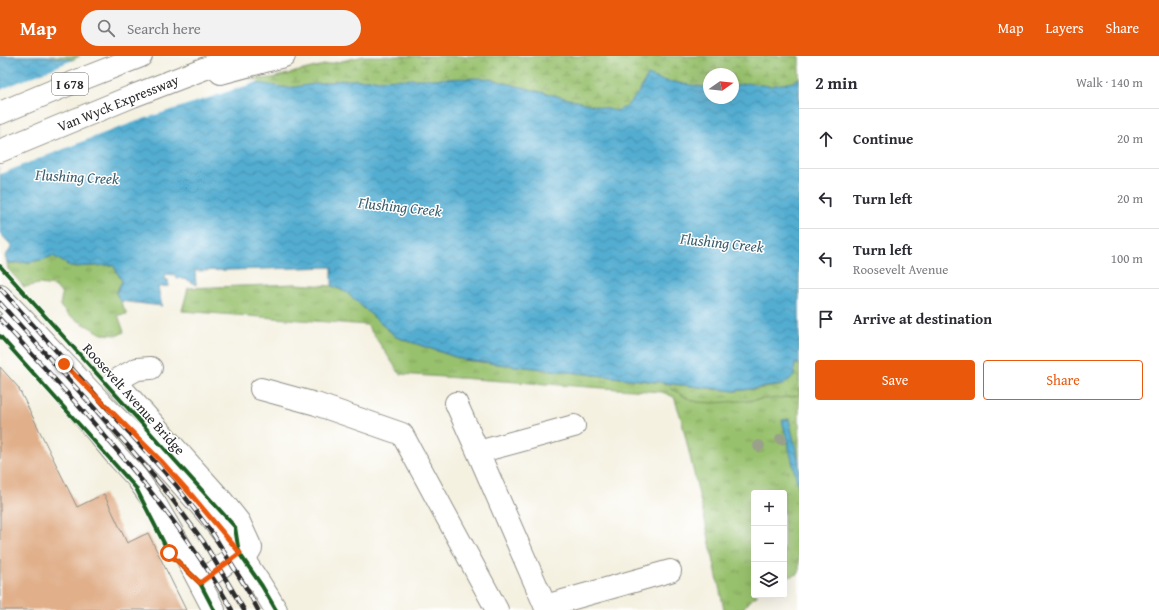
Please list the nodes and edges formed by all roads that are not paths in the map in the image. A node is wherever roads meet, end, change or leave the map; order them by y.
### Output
1 (141, 56) edge
2 (237, 56) edge
3 (275, 58) edge
4 (133, 96) junction
5 (0, 113) edge
6 (0, 151) edge
7 (0, 302) edge
8 (151, 368) dead end
9 (262, 389) dead end
10 (456, 403) dead end
11 (574, 426) dead end
12 (478, 452) junction
13 (242, 556) junction
14 (670, 571) dead end
15 (200, 583) junction
16 (546, 608) edge
17 (214, 610) edge
18 (276, 610) edge
19 (497, 610) edge

1 - 5 main road, I 678
2 - 4 main road, Van Wyck Expressway / I 678
3 - 4 main road
4 - 6 main road, Van Wyck Expressway / I 678
7 - 13 main road
7 - 15 main road
8 - 13 main road
9 - 19 main road
10 - 12 main road
11 - 12 main road
12 - 16 main road
13 - 15 main road
13 - 18 main road
14 - 16 main road
15 - 17 main road

